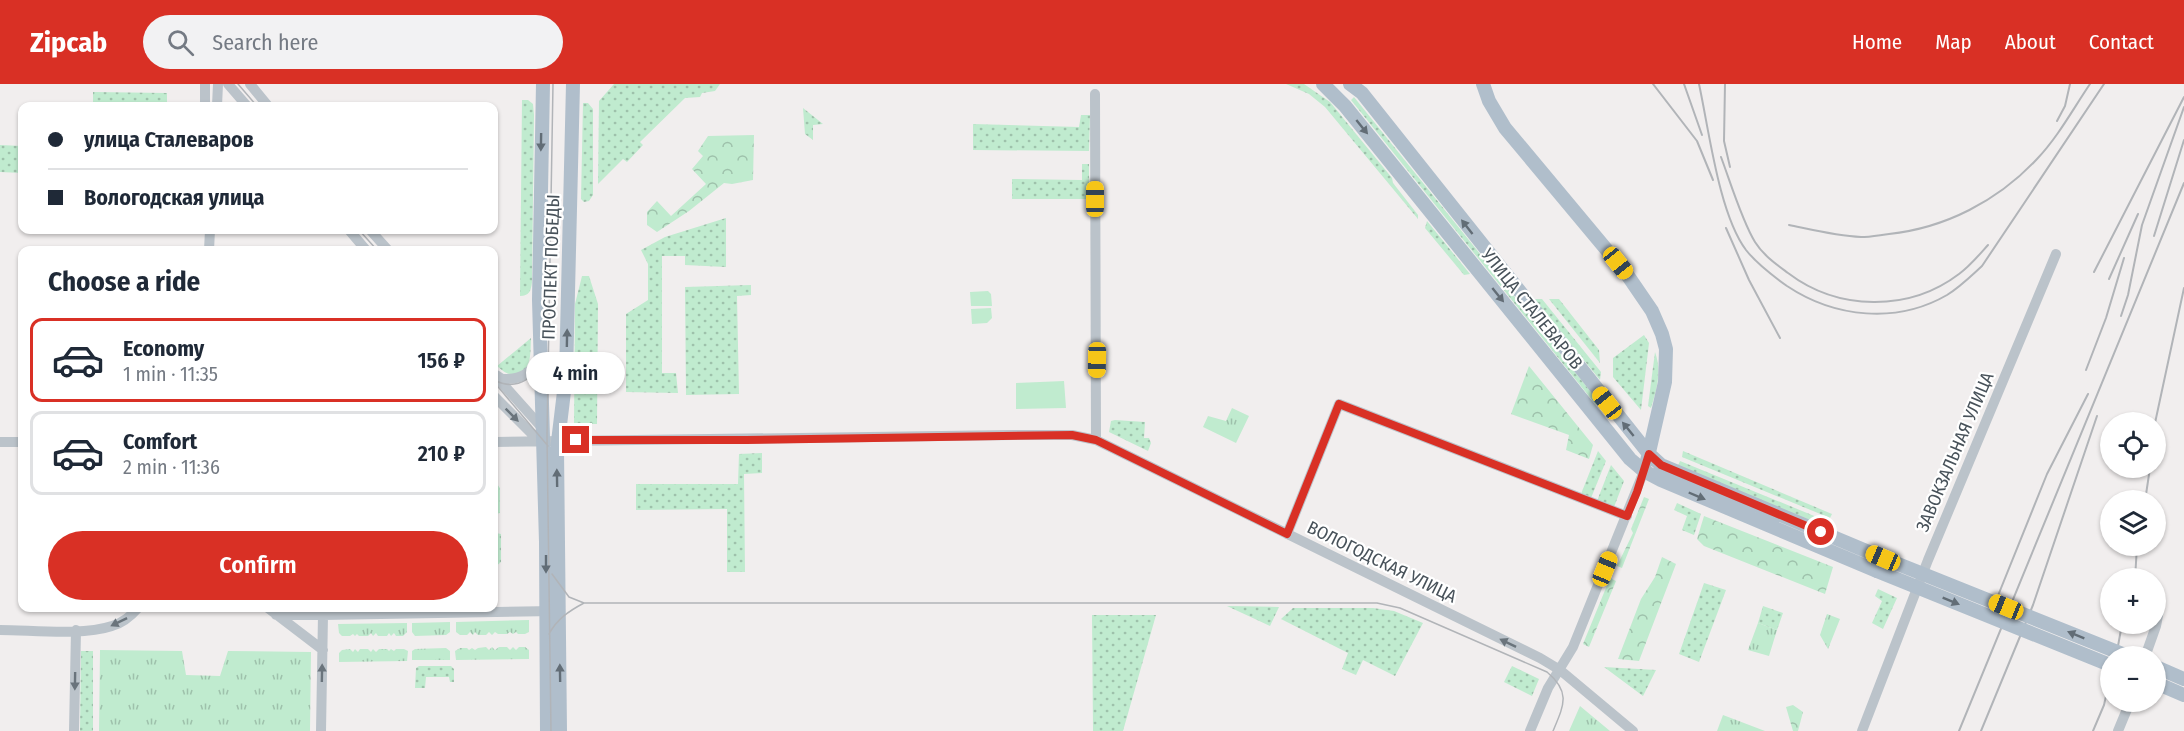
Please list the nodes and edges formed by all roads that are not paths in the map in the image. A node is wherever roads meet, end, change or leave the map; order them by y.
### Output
1 (205, 84) edge
2 (218, 84) edge
3 (228, 84) edge
4 (250, 84) edge
5 (535, 84) edge
6 (1323, 84) edge
7 (1330, 84) edge
8 (1483, 84) edge
9 (1355, 87) edge
10 (574, 89) edge
11 (542, 91) edge
12 (1095, 94) dead end
13 (205, 102) edge
14 (217, 102) edge
15 (244, 102) edge
16 (265, 102) edge
17 (1345, 106) junction
18 (352, 234) edge
19 (374, 234) edge
20 (363, 246) edge
21 (384, 246) edge
22 (2056, 254) dead end
23 (541, 352) junction
24 (498, 376) edge
25 (498, 378) edge
26 (541, 398) junction
27 (498, 400) edge
28 (564, 401) junction
29 (1096, 440) junction
30 (551, 441) junction
31 (0, 442) edge
32 (18, 442) edge
33 (498, 442) edge
34 (1649, 454) junction
35 (1644, 471) junction
36 (1627, 516) junction
37 (1287, 534) junction
38 (1880, 564) junction
39 (552, 611) junction
40 (134, 612) edge
41 (273, 612) edge
42 (285, 612) edge
43 (495, 612) edge
44 (498, 612) edge
45 (323, 615) junction
46 (0, 630) edge
47 (76, 630) junction
48 (2100, 646) edge
49 (323, 650) junction
50 (2100, 661) edge
51 (1560, 670) junction
52 (2166, 671) edge
53 (2184, 679) edge
54 (2166, 687) edge
55 (2184, 695) edge
56 (2126, 712) edge
57 (74, 731) edge
58 (321, 731) edge
59 (547, 731) edge
60 (560, 731) edge
61 (1530, 731) edge
62 (1633, 731) edge
63 (1863, 731) edge
64 (2118, 731) edge

1 - 13 street
2 - 14 street
3 - 15 street
4 - 16 street
5 - 11 main road
6 - 17 main road, УЛИЦА СТАЛЕВАРОВ
7 - 17 street
8 - 34 main road
34 -> 9 main road, УЛИЦА СТАЛЕВАРОВ
28 -> 10 main road, ПРОСПЕКТ ПОБЕДЫ
11 -> 23 main road, ПРОСПЕКТ ПОБЕДЫ
12 - 29 street
17 -> 35 main road, УЛИЦА СТАЛЕВАРОВ
18 - 20 street
19 - 21 street
22 - 63 street, ЗАВОКЗАЛЬНАЯ УЛИЦА
23 - 24 street
23 - 26 main road, ПРОСПЕКТ ПОБЕДЫ
25 - 30 street
26 - 28 main road
26 - 30 main road, ПРОСПЕКТ ПОБЕДЫ
27 -> 30 street
28 - 30 main road, ПРОСПЕКТ ПОБЕДЫ
29 - 30 street, ВОЛОГОДСКАЯ УЛИЦА
29 - 37 street, ВОЛОГОДСКАЯ УЛИЦА
30 - 33 street, ВОЛОГОДСКАЯ УЛИЦА
30 - 39 main road, ПРОСПЕКТ ПОБЕДЫ
31 - 32 street
34 - 35 main road
34 - 38 main road, УЛИЦА СТАЛЕВАРОВ
35 - 36 street
35 -> 38 main road, УЛИЦА СТАЛЕВАРОВ
36 - 37 street
36 - 51 street
51 -> 37 street, ВОЛОГОДСКАЯ УЛИЦА
48 -> 38 main road, bridge
38 -> 50 main road, bridge
39 - 44 street
39 - 59 main road, ПРОСПЕКТ ПОБЕДЫ
60 -> 39 main road, ПРОСПЕКТ ПОБЕДЫ
40 -> 47 street
41 - 49 street
42 - 45 street
43 - 45 street
45 - 49 street
46 - 47 street
47 -> 57 street
58 -> 49 street
51 - 61 street
51 - 62 street, ВОЛОГОДСКАЯ УЛИЦА
52 - 53 main road
54 - 55 main road
56 - 64 street

